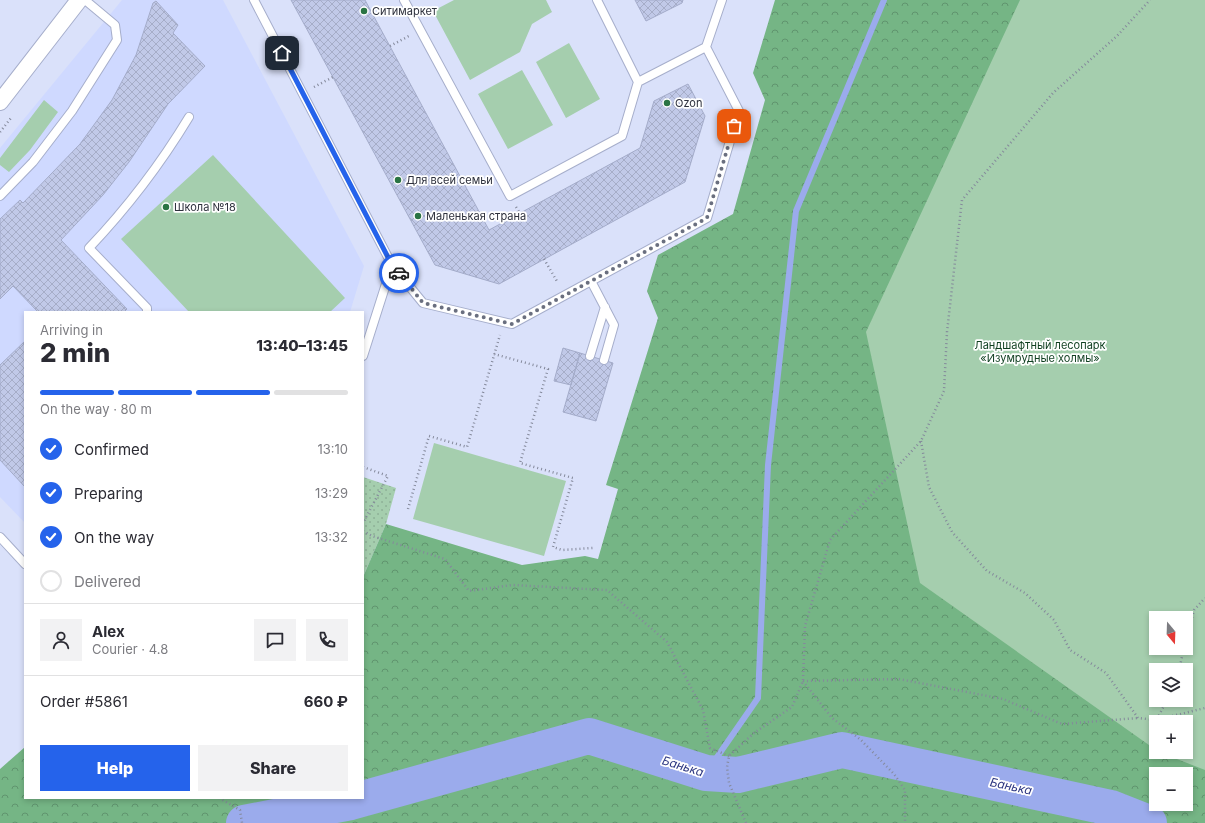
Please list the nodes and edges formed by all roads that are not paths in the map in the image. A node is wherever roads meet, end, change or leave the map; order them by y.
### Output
1 (79, 0) edge
2 (85, 0) edge
3 (254, 0) edge
4 (404, 0) edge
5 (596, 0) edge
6 (722, 0) edge
7 (706, 47) junction
8 (638, 82) junction
9 (0, 102) edge
10 (189, 117) dead end
11 (0, 196) edge
12 (392, 265) junction
13 (591, 281) junction
14 (605, 307) junction
15 (147, 311) edge
16 (364, 353) edge
17 (590, 356) dead end
18 (604, 360) dead end
19 (0, 537) edge
20 (24, 561) edge

1 - 9 street
2 - 11 lane
3 - 12 lane
4 - 8 lane
5 - 8 lane
6 - 7 lane
7 - 8 lane
7 - 13 lane
10 - 15 lane
12 - 13 lane
12 - 16 lane
13 - 14 lane
14 - 17 lane
14 - 18 lane
19 - 20 lane

